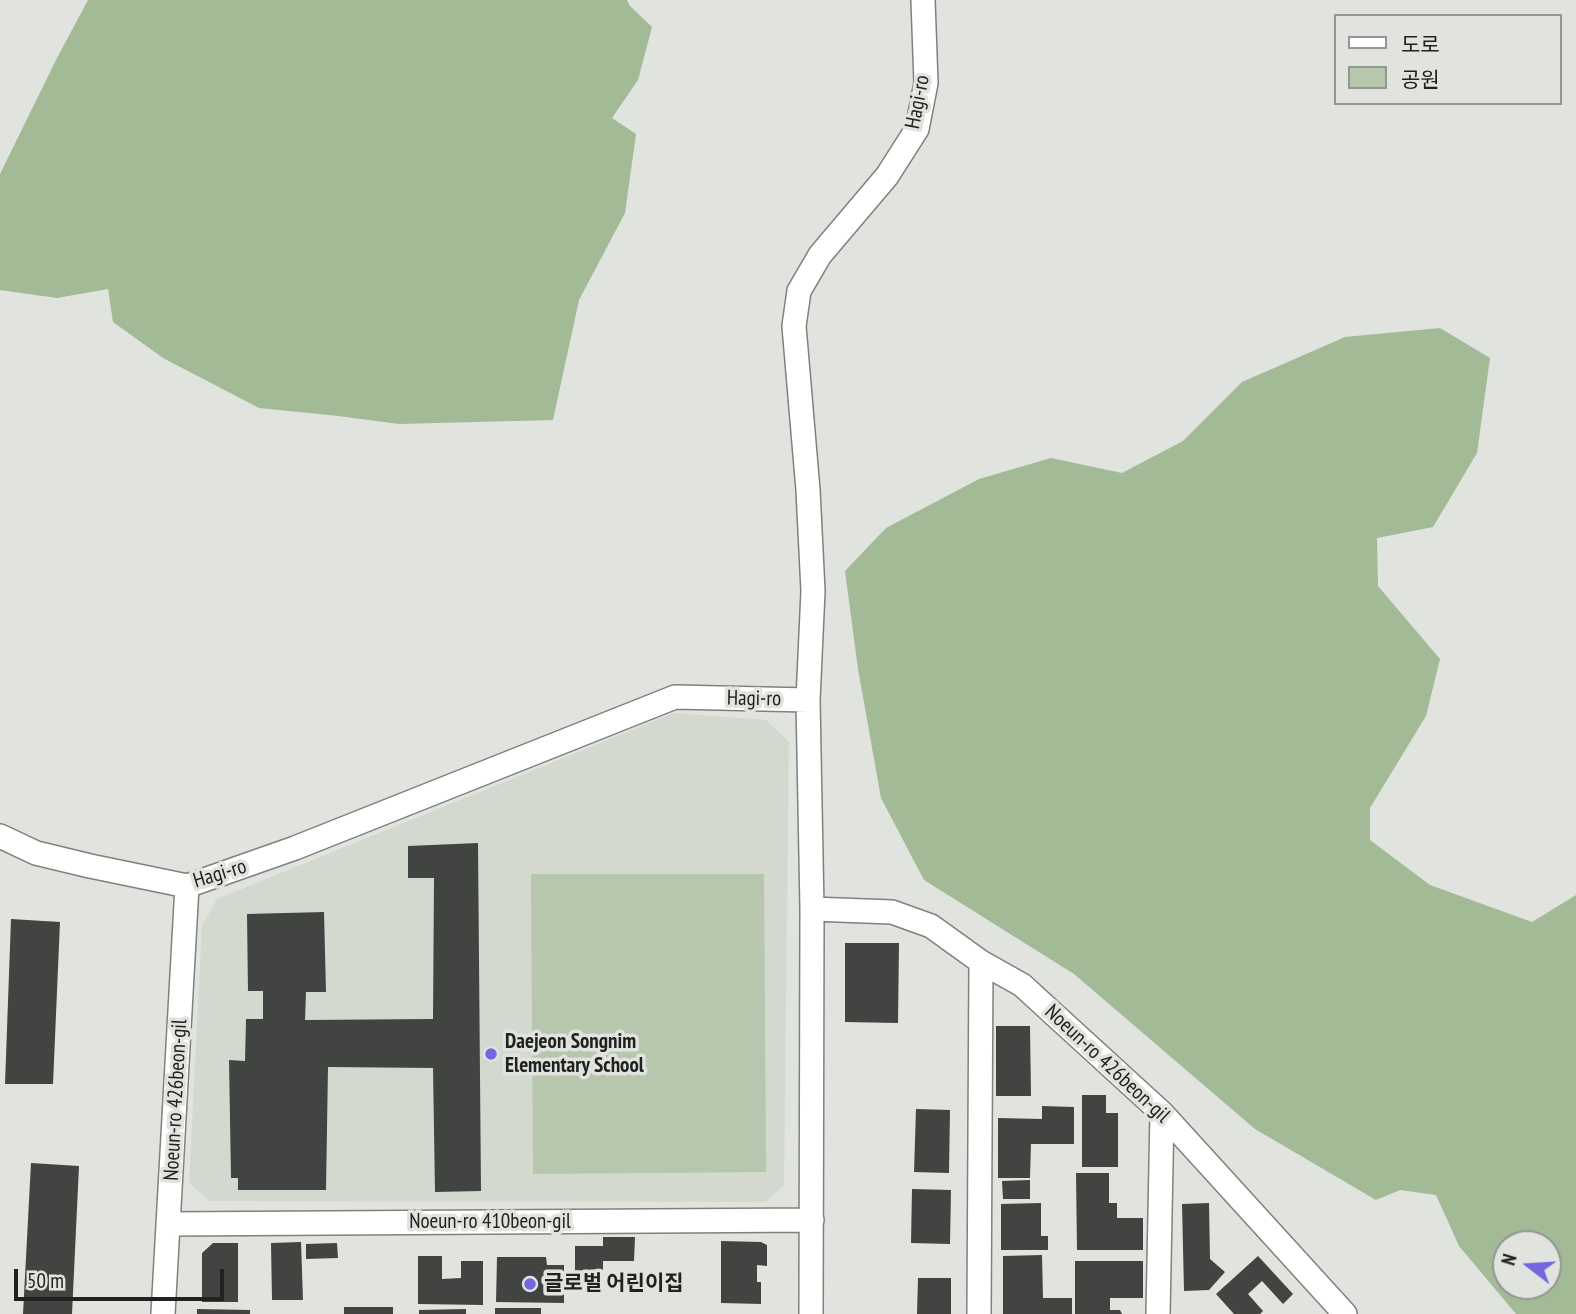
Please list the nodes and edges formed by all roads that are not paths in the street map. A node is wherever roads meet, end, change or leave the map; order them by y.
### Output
1 (923, 0) edge
2 (808, 701) junction
3 (0, 836) edge
4 (187, 886) junction
5 (812, 909) junction
6 (981, 962) junction
7 (1162, 1113) junction
8 (812, 1220) junction
9 (169, 1224) junction
10 (163, 1314) edge
11 (811, 1314) edge
12 (979, 1314) edge
13 (1158, 1314) edge
14 (1345, 1314) edge

1 - 2 street, Hagi-ro
2 - 4 street, Hagi-ro
2 - 5 street
3 - 4 street, Hagi-ro
4 - 9 street, Noeun-ro 426beon-gil
5 - 6 street, Noeun-ro 426beon-gil
5 - 8 street
6 - 7 street, Noeun-ro 426beon-gil
6 - 12 street
7 - 13 street
7 - 14 street, Noeun-ro 426beon-gil
8 - 9 street, Noeun-ro 410beon-gil
8 - 11 street
9 - 10 street, Noeun-ro 426beon-gil

